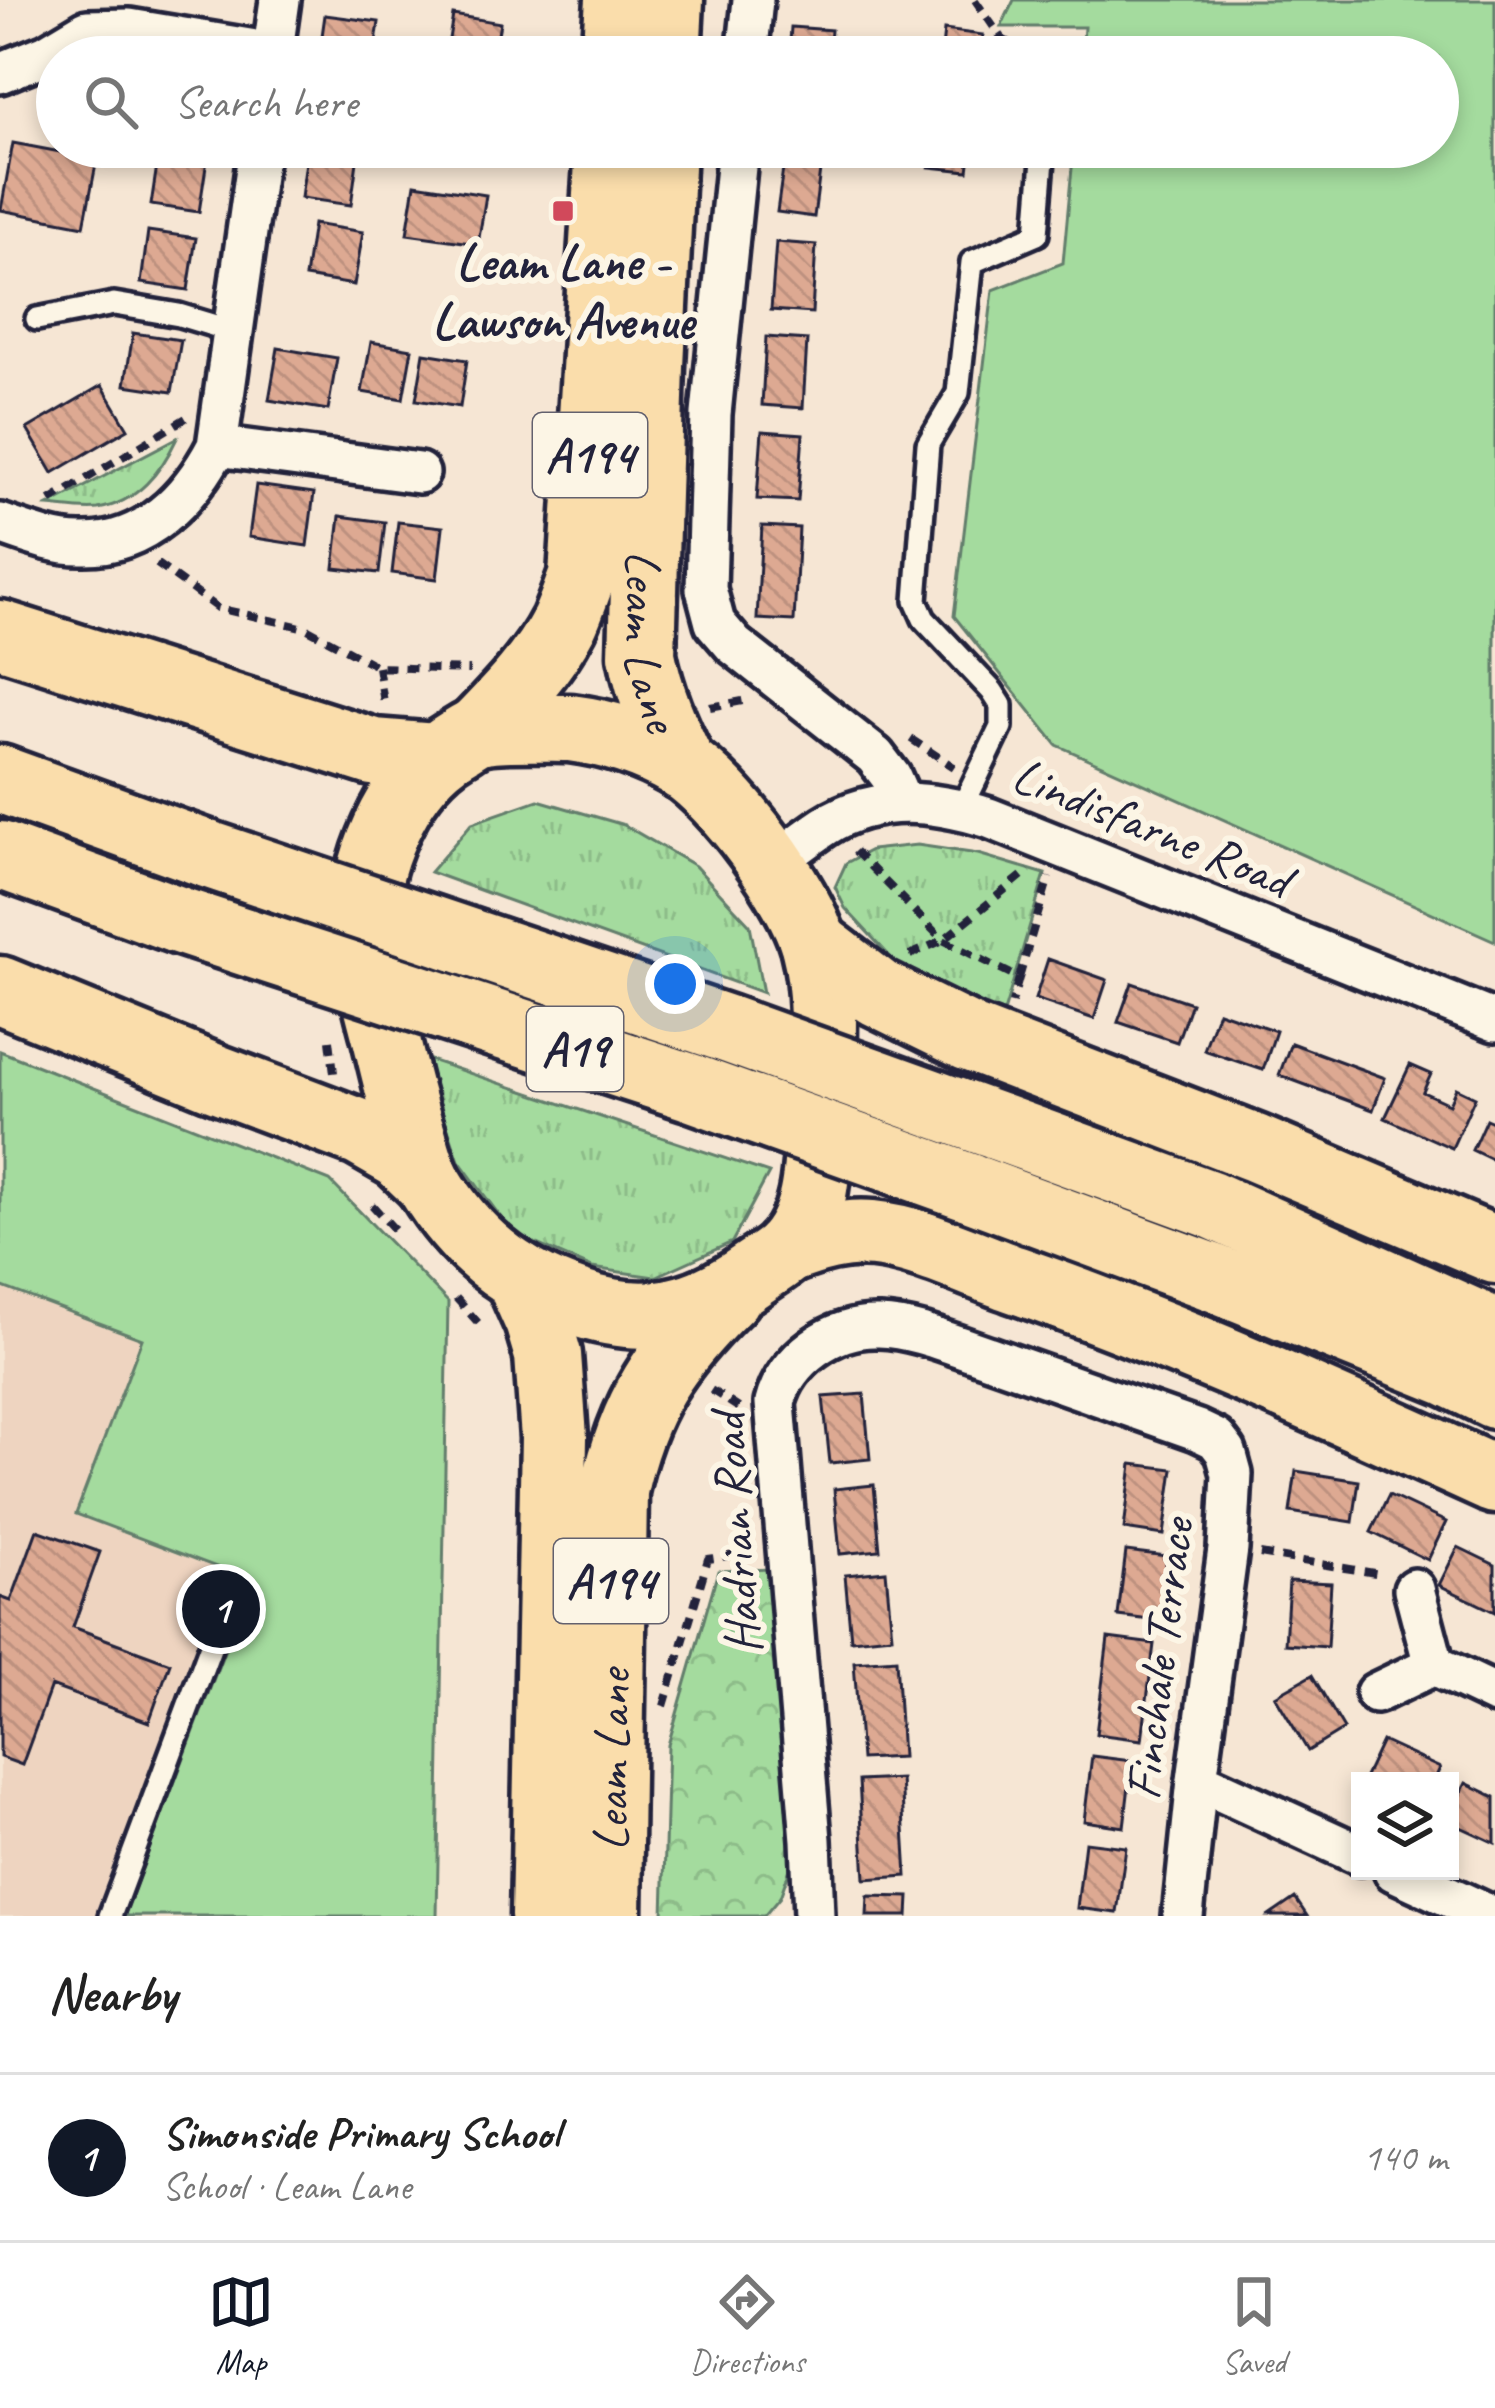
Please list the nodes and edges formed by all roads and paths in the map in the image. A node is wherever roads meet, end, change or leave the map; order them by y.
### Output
1 (280, 0) edge
2 (619, 0) edge
3 (670, 0) edge
4 (753, 0) edge
5 (975, 0) edge
6 (76, 36) edge
7 (168, 36) edge
8 (275, 36) edge
9 (616, 36) edge
10 (668, 36) edge
11 (749, 36) edge
12 (1000, 36) edge
13 (36, 58) edge
14 (0, 73) edge
15 (256, 168) edge
16 (608, 168) edge
17 (661, 168) edge
18 (735, 168) edge
19 (1042, 168) edge
20 (38, 320) dead end
21 (232, 331) junction
22 (223, 395) junction
23 (217, 446) junction
24 (419, 473) dead end
25 (5, 525) edge
26 (0, 634) edge
27 (378, 667) dead end
28 (757, 698) dead end
29 (709, 707) dead end
30 (429, 747) junction
31 (683, 767) junction
32 (0, 779) edge
33 (902, 802) junction
34 (961, 809) junction
35 (830, 823) junction
36 (1058, 847) junction
37 (0, 855) edge
38 (772, 865) junction
39 (943, 940) junction
40 (814, 944) junction
41 (901, 958) dead end
42 (1019, 977) junction
43 (0, 990) edge
44 (1010, 1009) dead end
45 (1495, 1021) edge
46 (330, 1036) dead end
47 (338, 1125) junction
48 (427, 1181) junction
49 (362, 1194) dead end
50 (406, 1243) dead end
51 (1495, 1250) edge
52 (761, 1268) junction
53 (518, 1276) junction
54 (451, 1292) dead end
55 (1495, 1332) edge
56 (495, 1341) dead end
57 (1495, 1395) edge
58 (1197, 1430) joint
59 (1495, 1480) edge
60 (787, 1548) junction
61 (1228, 1549) junction
62 (232, 1588) dead end
63 (1414, 1589) joint
64 (1434, 1665) junction
65 (1376, 1693) dead end
66 (1495, 1694) edge
67 (662, 1713) dead end
68 (1197, 1780) junction
69 (1351, 1852) edge
70 (1414, 1880) edge
71 (110, 1916) edge
72 (544, 1916) edge
73 (608, 1916) edge
74 (814, 1916) edge
75 (1183, 1916) edge
76 (1492, 1916) edge

1 - 8 street
2 - 9 highway
3 - 10 highway
4 - 11 street
5 - 12 path
6 - 7 street
13 - 14 street
15 - 21 street
16 - 30 highway, Leam Lane / A194
17 - 31 highway, Leam Lane / A194
18 - 33 street
19 - 34 lane
20 - 21 lane
21 - 22 street
22 - 23 street
22 - 25 path
23 - 24 street
23 - 25 street
26 - 30 highway
27 - 30 path
28 - 29 path
30 - 31 highway, A194
30 - 48 highway, A194
31 - 38 highway, A194
32 - 55 highway, A19, bridge
33 - 34 street, Lindisfarne Road
33 - 35 street, Lindisfarne Road
34 - 36 street, Lindisfarne Road
35 - 38 street, Lindisfarne Road
35 - 39 path
36 - 39 path
36 - 42 path
36 - 45 street, Lindisfarne Road
37 - 57 highway, A19, bridge
38 - 40 highway, A194
39 - 41 path
39 - 42 path
40 - 51 highway
40 - 52 highway, A194
42 - 44 path
43 - 47 highway
46 - 47 path
47 - 48 highway
48 - 53 highway, A194
49 - 50 path
52 - 53 highway, A194
52 - 59 highway
52 - 73 highway, Leam Lane / A194
53 - 72 highway, Leam Lane / A194
54 - 56 path
58 - 60 street, Hadrian Road
58 - 61 street, Finchale Terrace
60 - 67 path
60 - 74 street, Hadrian Road
61 - 63 path
61 - 68 street, Finchale Terrace
62 - 71 lane
63 - 64 street
64 - 65 street
64 - 66 street
68 - 69 street
68 - 75 street, Finchale Terrace
70 - 76 street

